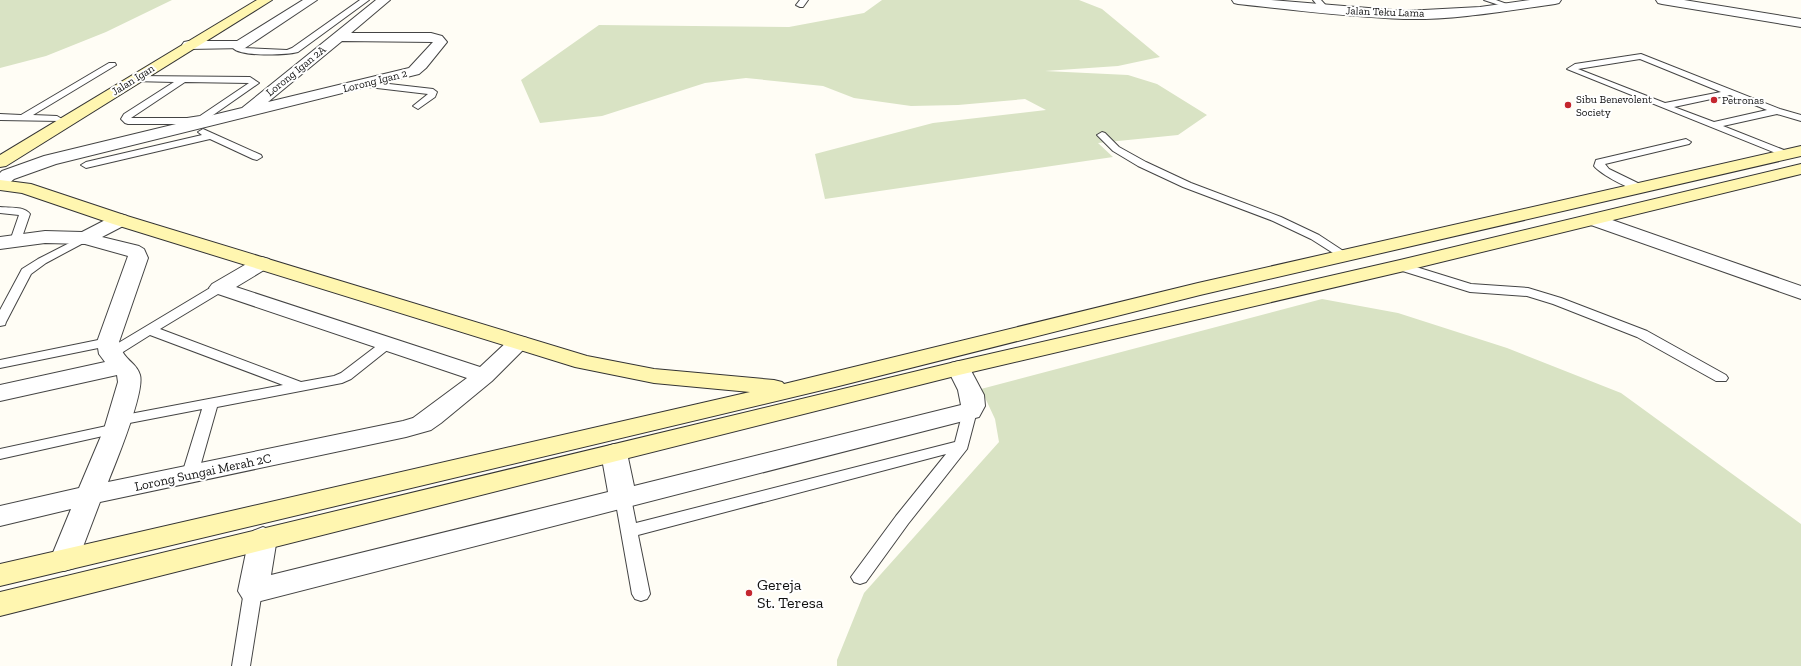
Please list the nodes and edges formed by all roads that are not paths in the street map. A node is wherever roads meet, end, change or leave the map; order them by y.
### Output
1 (255, 0) edge
2 (266, 0) edge
3 (311, 0) edge
4 (365, 0) edge
5 (384, 0) edge
6 (1238, 0) edge
7 (1317, 0) edge
8 (1488, 0) edge
9 (1555, 0) edge
10 (1662, 0) edge
11 (1511, 7) junction
12 (1326, 10) junction
13 (1801, 23) edge
14 (322, 29) junction
15 (342, 33) junction
16 (189, 45) junction
17 (240, 45) junction
18 (112, 65) dead end
19 (136, 78) junction
20 (184, 79) junction
21 (363, 84) junction
22 (1732, 92) junction
23 (418, 106) dead end
24 (1665, 106) junction
25 (1777, 111) junction
26 (245, 113) junction
27 (0, 117) edge
28 (22, 118) junction
29 (1801, 118) edge
30 (57, 119) junction
31 (1714, 125) junction
32 (191, 126) junction
33 (1102, 135) dead end
34 (42, 136) junction
35 (210, 136) junction
36 (1686, 142) dead end
37 (0, 153) edge
38 (257, 157) dead end
39 (1796, 158) edge
40 (50, 160) junction
41 (0, 162) edge
42 (86, 164) dead end
43 (0, 172) edge
44 (0, 184) edge
45 (1642, 189) junction
46 (0, 210) edge
47 (120, 220) junction
48 (1595, 220) junction
49 (85, 238) junction
50 (8, 242) edge
51 (1345, 256) junction
52 (262, 263) junction
53 (1400, 266) junction
54 (219, 288) junction
55 (1801, 293) edge
56 (3, 309) edge
57 (0, 322) edge
58 (149, 330) junction
59 (519, 343) junction
60 (388, 344) junction
61 (113, 354) junction
62 (0, 364) edge
63 (959, 368) junction
64 (484, 376) junction
65 (1721, 378) dead end
66 (834, 380) junction
67 (300, 387) junction
68 (0, 393) edge
69 (210, 404) junction
70 (970, 411) junction
71 (117, 424) junction
72 (962, 445) junction
73 (614, 453) junction
74 (0, 454) edge
75 (190, 474) junction
76 (90, 495) junction
77 (623, 498) junction
78 (0, 516) edge
79 (629, 531) junction
80 (263, 538) junction
81 (64, 560) junction
82 (0, 575) edge
83 (860, 577) dead end
84 (253, 591) junction
85 (641, 594) dead end
86 (0, 604) edge
87 (242, 666) edge

1 - 30 main road, Jalan Igan
2 - 16 main road, Jalan Igan
3 - 17 street
4 - 14 lane
5 - 15 street, Lorong Igan 2A
6 - 12 street, Jalan Teku Lama
7 - 12 lane
8 - 11 lane
9 - 11 street, Jalan Teku Lama
10 - 13 street
11 - 12 street, Jalan Teku Lama
14 - 15 lane
14 - 17 lane
15 - 21 street, Lorong Igan 2
15 - 26 street, Lorong Igan 2A
16 - 17 street
16 - 19 main road, Jalan Igan
18 - 28 lane
19 - 20 lane
19 - 34 main road, Jalan Igan
20 - 20 lane
21 - 23 lane
21 - 26 street, Lorong Igan 2
22 - 24 lane
22 - 24 lane
22 - 25 lane
24 - 31 lane
25 - 29 lane
25 - 31 lane
26 - 32 street, Lorong Igan 2
27 - 28 lane
28 - 30 lane
30 - 37 main road, Jalan Igan
31 - 39 lane
32 - 35 lane
32 - 40 street, Lorong Igan 2
33 - 51 lane
34 - 40 street
34 - 41 main road, Jalan Igan
35 - 38 lane
35 - 42 lane
36 - 45 lane
39 - 45 main road
39 - 48 main road
40 - 43 street
40 - 44 street
44 - 47 main road
45 - 51 main road
46 - 50 lane
47 - 49 street
47 - 52 main road
48 - 53 main road
48 - 55 street
49 - 50 street
49 - 56 lane
49 - 61 street
51 - 66 main road
52 - 54 street
52 - 59 main road
53 - 63 main road
53 - 65 lane
54 - 58 lane
54 - 60 street
56 - 57 lane
58 - 61 lane
58 - 67 lane
59 - 64 street
59 - 66 main road
60 - 64 street
60 - 67 lane
61 - 62 lane
61 - 68 street
61 - 71 street
63 - 70 street
63 - 73 main road
64 - 75 street, Lorong Sungai Merah 2C
66 - 81 main road
67 - 69 lane
69 - 71 lane
69 - 75 lane
70 - 72 lane
70 - 77 street
71 - 74 lane
71 - 76 street
72 - 79 lane
72 - 83 lane
73 - 77 street
73 - 80 main road
75 - 76 street, Lorong Sungai Merah 2C
76 - 78 street, Lorong Sungai Merah 2C
76 - 81 street
77 - 79 lane
77 - 84 street
79 - 85 lane
80 - 84 street
80 - 86 main road
81 - 82 main road
84 - 87 lane

